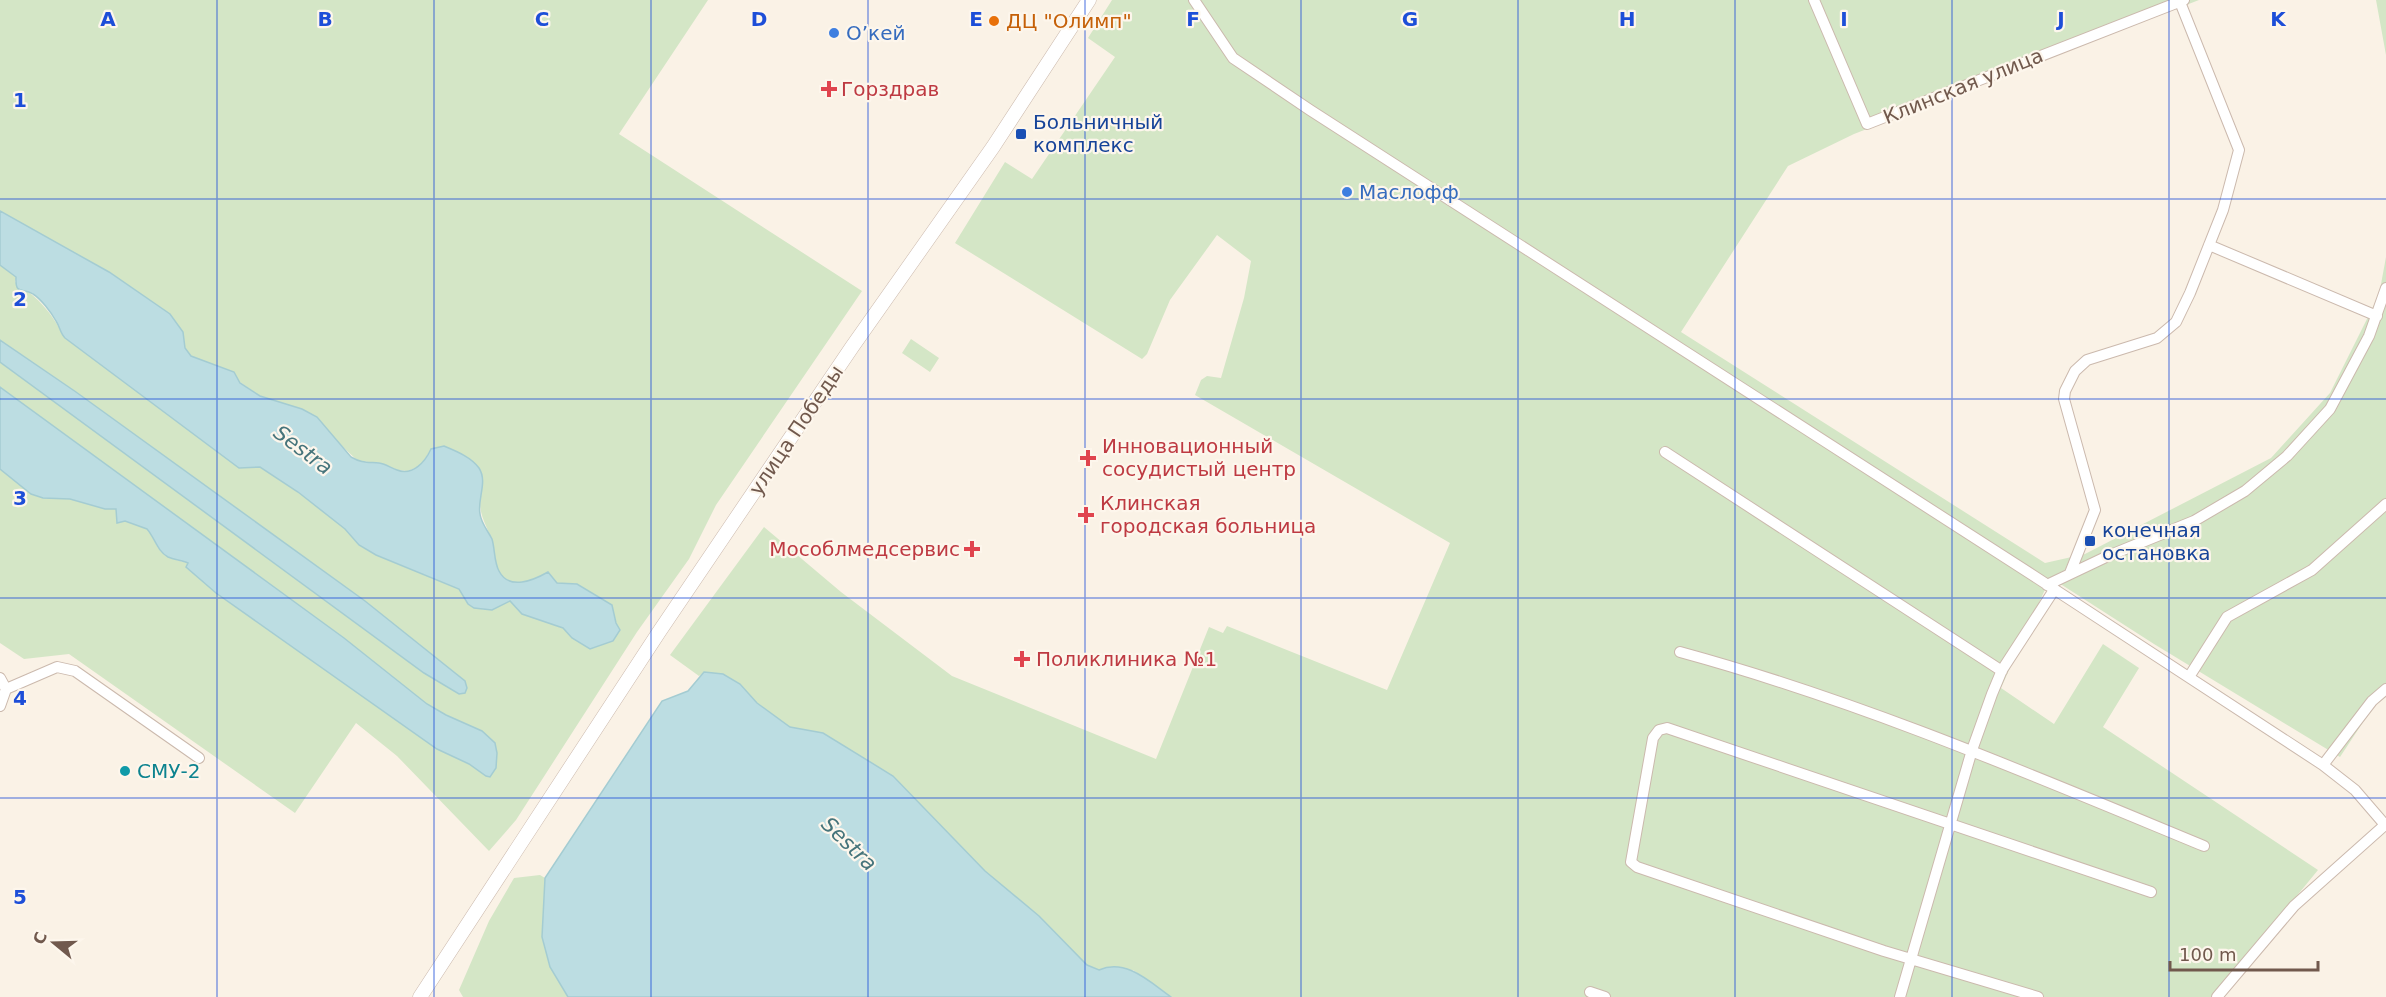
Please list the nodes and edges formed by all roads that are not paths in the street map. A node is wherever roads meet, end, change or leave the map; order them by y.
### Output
1 (1089, 0) edge
2 (1194, 0) edge
3 (1814, 0) edge
4 (2182, 1) edge
5 (2209, 245) junction
6 (2386, 288) edge
7 (2377, 316) junction
8 (1665, 452) dead end
9 (2386, 504) edge
10 (2070, 573) junction
11 (2050, 587) junction
12 (1680, 652) dead end
13 (2002, 671) junction
14 (2189, 677) junction
15 (0, 678) edge
16 (6, 689) junction
17 (2386, 689) edge
18 (0, 705) edge
19 (1972, 750) junction
20 (199, 758) dead end
21 (2323, 765) junction
22 (1952, 823) junction
23 (2385, 825) edge
24 (2204, 846) dead end
25 (2151, 892) dead end
26 (1912, 960) junction
27 (1590, 992) dead end
28 (420, 997) edge
29 (1605, 997) edge
30 (1900, 997) edge
31 (2038, 997) edge
32 (2217, 997) edge

1 - 28 street, улица Победы
2 - 11 street
3 - 4 street, Клинская улица
4 - 5 street
5 - 7 street
5 - 10 street
6 - 7 street
7 - 10 street
8 - 13 street
9 - 14 street
10 - 11 street
11 - 13 street
11 - 14 street
12 - 19 street
13 - 19 street
14 - 21 street
15 - 16 street
16 - 18 street
16 - 20 street
17 - 21 street
19 - 22 street
19 - 24 street
21 - 23 street
22 - 25 street
22 - 26 street
22 - 26 street
23 - 32 street
26 - 30 street
26 - 31 street
27 - 29 street

